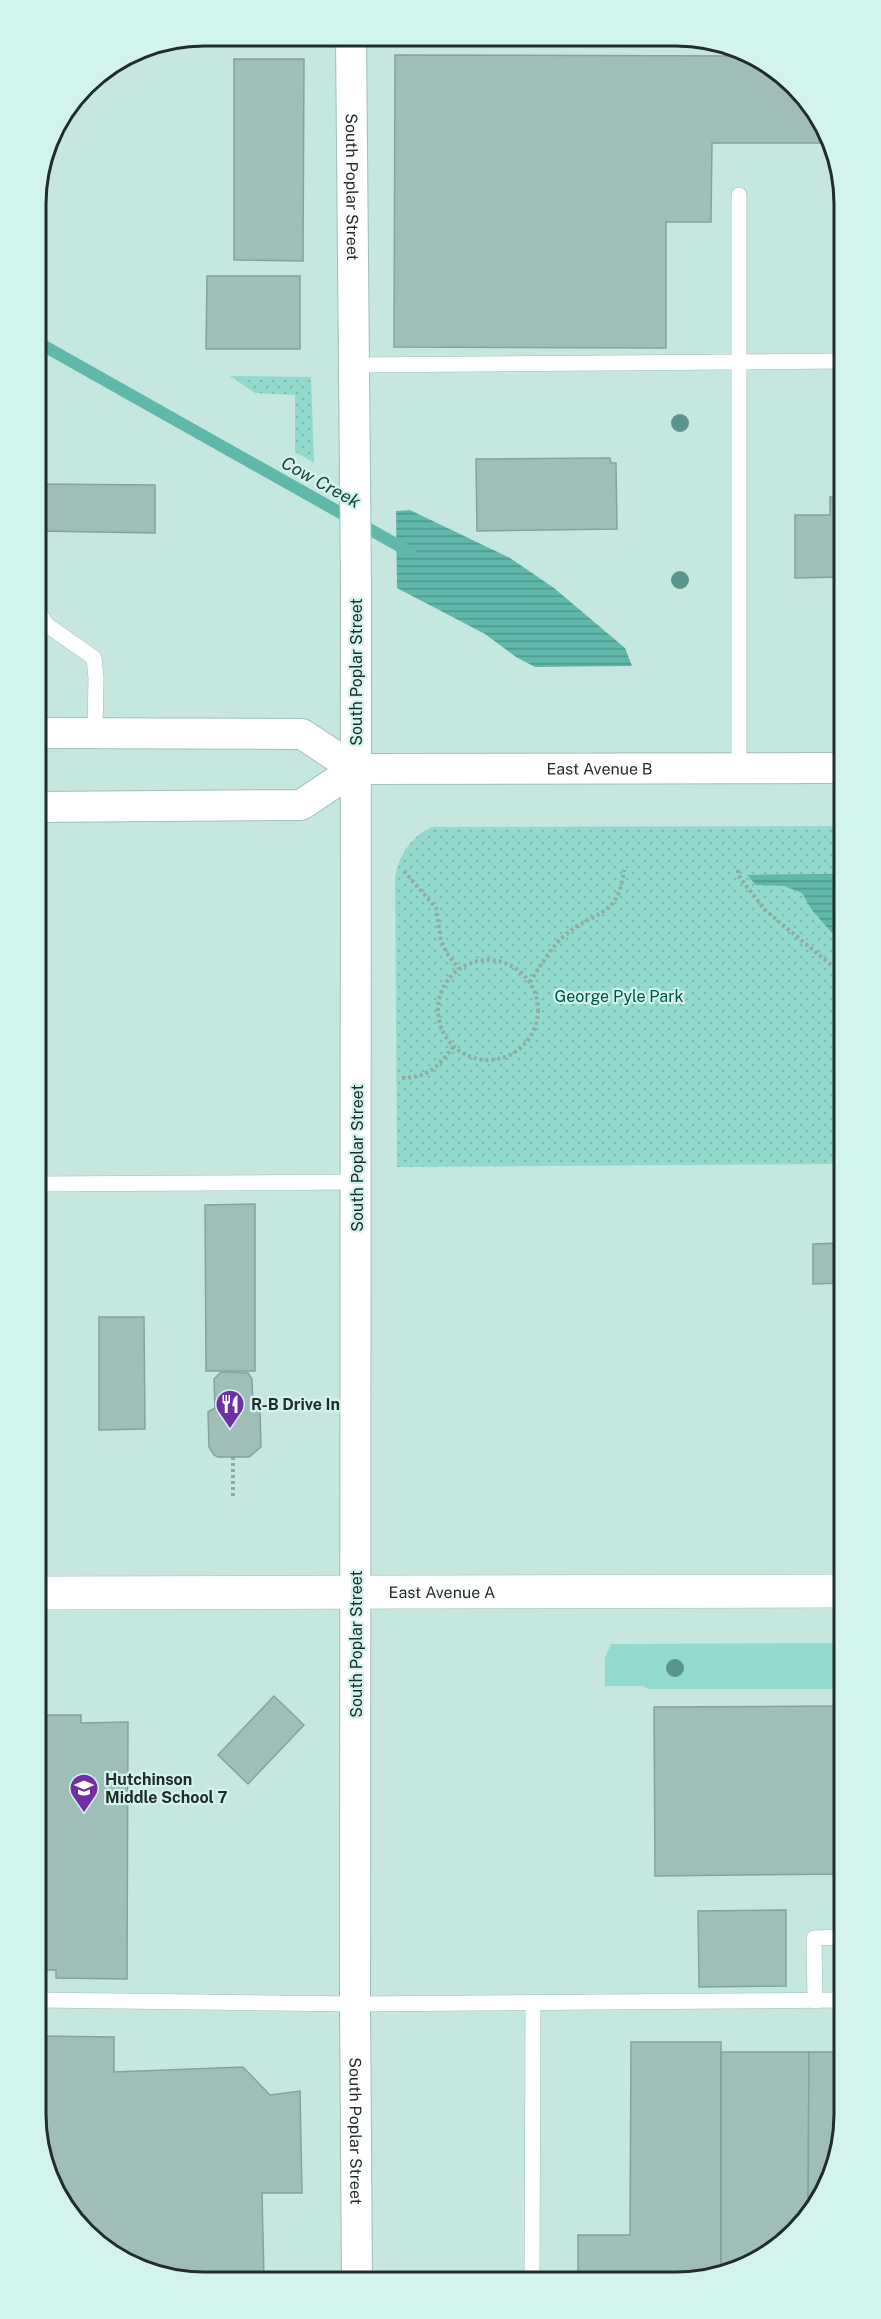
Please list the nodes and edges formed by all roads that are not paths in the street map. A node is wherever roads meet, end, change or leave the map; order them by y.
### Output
1 (351, 47) edge
2 (739, 195) dead end
3 (834, 361) edge
4 (739, 362) junction
5 (354, 365) junction
6 (47, 625) edge
7 (47, 734) edge
8 (95, 734) junction
9 (739, 767) junction
10 (356, 768) junction
11 (834, 768) edge
12 (47, 807) edge
13 (357, 1182) junction
14 (46, 1184) edge
15 (834, 1591) edge
16 (46, 1593) edge
17 (356, 1593) junction
18 (834, 1937) edge
19 (46, 2000) edge
20 (834, 2000) edge
21 (815, 2001) junction
22 (534, 2002) junction
23 (355, 2004) junction
24 (357, 2272) edge
25 (532, 2272) edge

1 - 5 street, South Poplar Street
2 - 4 lane
3 - 4 lane
4 - 5 lane
4 - 9 lane
5 - 10 street, South Poplar Street
6 - 8 lane
7 - 8 street
8 - 10 street
9 - 10 street, East Avenue B
9 - 11 street, East Avenue B
10 - 12 street
10 - 13 street, South Poplar Street
13 - 14 lane
13 - 17 street, South Poplar Street
15 - 17 main road, East Avenue A
16 - 17 main road, East Avenue A
17 - 23 street, South Poplar Street
18 - 21 lane
19 - 23 lane
20 - 21 lane
21 - 22 lane
22 - 23 lane
22 - 25 lane
23 - 24 street, South Poplar Street

